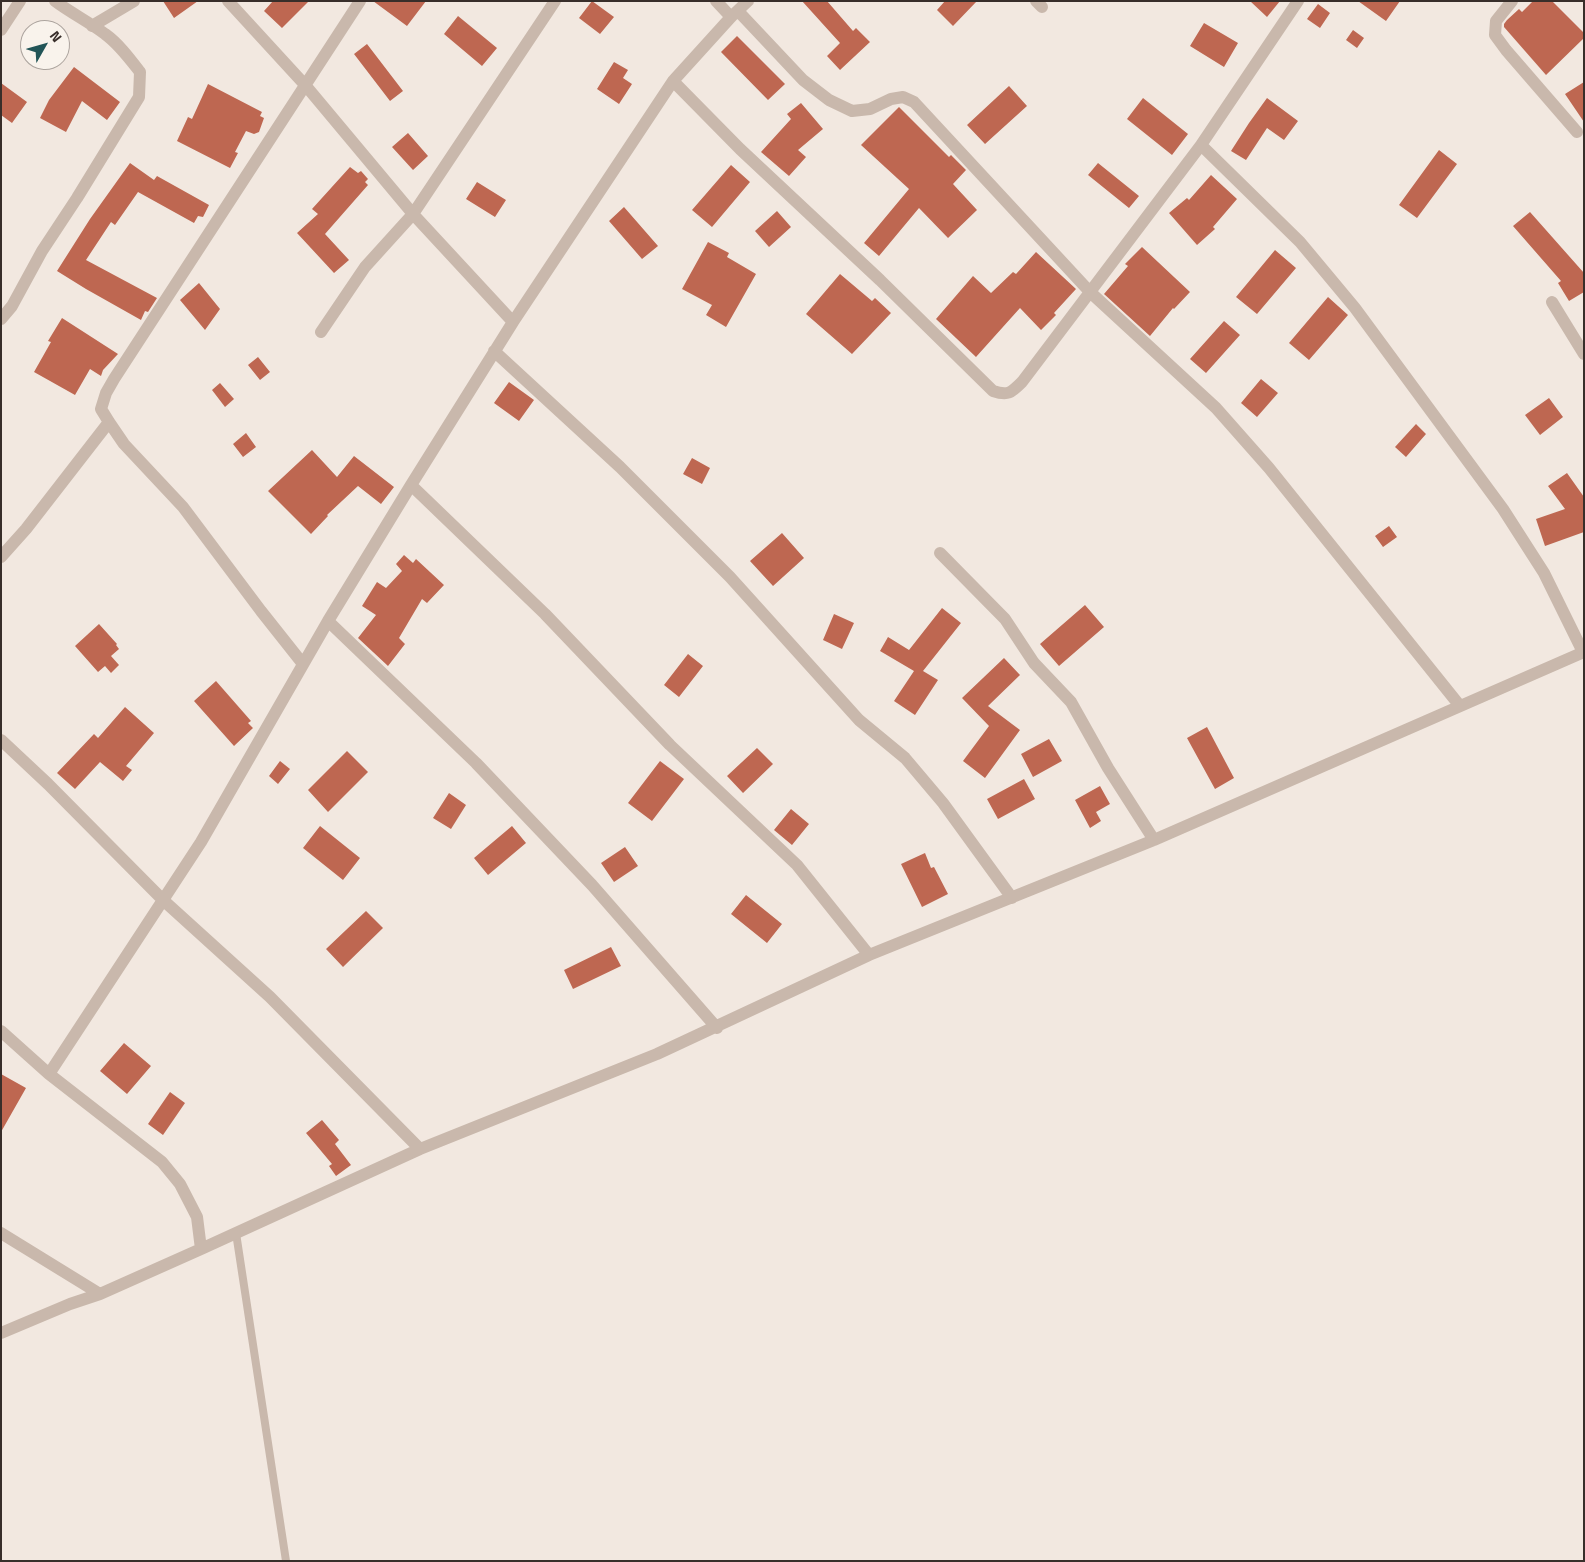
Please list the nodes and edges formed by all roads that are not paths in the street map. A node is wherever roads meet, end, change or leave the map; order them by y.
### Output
1 (20, 1) edge
2 (55, 1) edge
3 (134, 1) edge
4 (228, 1) edge
5 (360, 1) edge
6 (555, 1) edge
7 (716, 1) edge
8 (748, 1) edge
9 (1298, 1) edge
10 (1512, 1) edge
11 (734, 14) junction
12 (92, 26) junction
13 (1, 30) edge
14 (673, 81) junction
15 (306, 86) junction
16 (1577, 132) dead end
17 (1201, 144) junction
18 (413, 214) junction
19 (1090, 292) junction
20 (1552, 302) dead end
21 (1, 319) edge
22 (513, 322) junction
23 (321, 332) dead end
24 (494, 351) junction
25 (1584, 354) edge
26 (109, 422) junction
27 (410, 485) junction
28 (940, 553) dead end
29 (1, 557) edge
30 (328, 621) junction
31 (1584, 652) edge
32 (303, 664) junction
33 (1460, 706) junction
34 (1, 740) edge
35 (1154, 840) junction
36 (1012, 898) junction
37 (163, 900) junction
38 (869, 955) junction
39 (717, 1028) junction
40 (1, 1030) edge
41 (49, 1074) junction
42 (420, 1150) junction
43 (1, 1234) edge
44 (236, 1234) junction
45 (201, 1249) junction
46 (100, 1294) junction
47 (1, 1333) edge
48 (286, 1561) edge

1 - 13 street
2 - 12 street
3 - 12 street
4 - 15 street
5 - 15 street
6 - 18 street
7 - 11 street
8 - 11 street
9 - 17 street
10 - 16 street
11 - 14 street
11 - 19 street
12 - 21 street
14 - 19 street
14 - 22 street
15 - 18 street
15 - 26 street
17 - 19 street
17 - 31 street
18 - 22 street
18 - 23 street
19 - 33 street
20 - 25 street
22 - 24 street
24 - 27 street
24 - 36 street
26 - 29 street
26 - 32 street
27 - 30 street
27 - 38 street
28 - 35 street
30 - 32 street
30 - 39 street
31 - 33 street
32 - 37 street
33 - 35 street
34 - 37 street
35 - 36 street
36 - 38 street
37 - 41 street
37 - 42 street
38 - 39 street
39 - 42 street
40 - 41 street
41 - 45 street
42 - 44 street
43 - 46 street
44 - 45 street
44 - 48 lane
45 - 46 street
46 - 47 street

